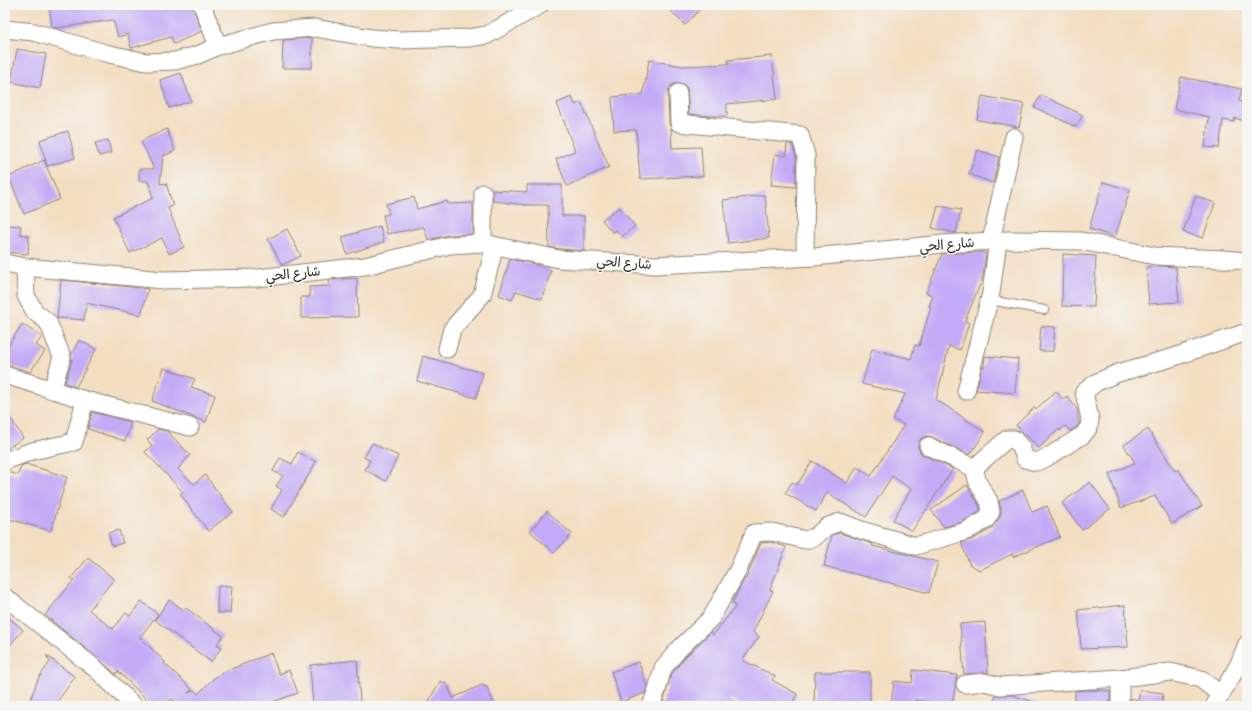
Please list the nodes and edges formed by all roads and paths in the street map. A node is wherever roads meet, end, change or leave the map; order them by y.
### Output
1 (202, 5) edge
2 (540, 5) edge
3 (5, 29) edge
4 (218, 46) junction
5 (678, 93) dead end
6 (1014, 137) dead end
7 (482, 193) dead end
8 (994, 241) junction
9 (488, 244) junction
10 (805, 257) junction
11 (1247, 261) edge
12 (5, 263) edge
13 (25, 267) junction
14 (989, 300) junction
15 (1044, 310) dead end
16 (1247, 332) edge
17 (447, 349) dead end
18 (5, 375) edge
19 (52, 390) junction
20 (966, 391) dead end
21 (85, 400) junction
22 (190, 427) dead end
23 (928, 446) dead end
24 (5, 461) edge
25 (974, 468) junction
26 (5, 597) edge
27 (1247, 644) edge
28 (1120, 678) junction
29 (965, 684) dead end
30 (1217, 701) edge
31 (134, 706) edge
32 (651, 706) edge
33 (1120, 706) edge

1 - 4 street
2 - 4 street
3 - 4 street
5 - 10 street
6 - 8 street
7 - 9 street
8 - 10 street, شارع الحي
8 - 11 street, شارع الحي
8 - 14 street
9 - 10 street, شارع الحي
9 - 13 street, شارع الحي
9 - 17 street
12 - 13 street, شارع الحي
13 - 19 street
14 - 15 lane
14 - 20 street
16 - 25 street
18 - 19 street
19 - 21 street
21 - 22 street
21 - 24 street
23 - 25 street
25 - 32 street
26 - 31 street
27 - 30 street
28 - 29 street
28 - 30 street
28 - 33 street

